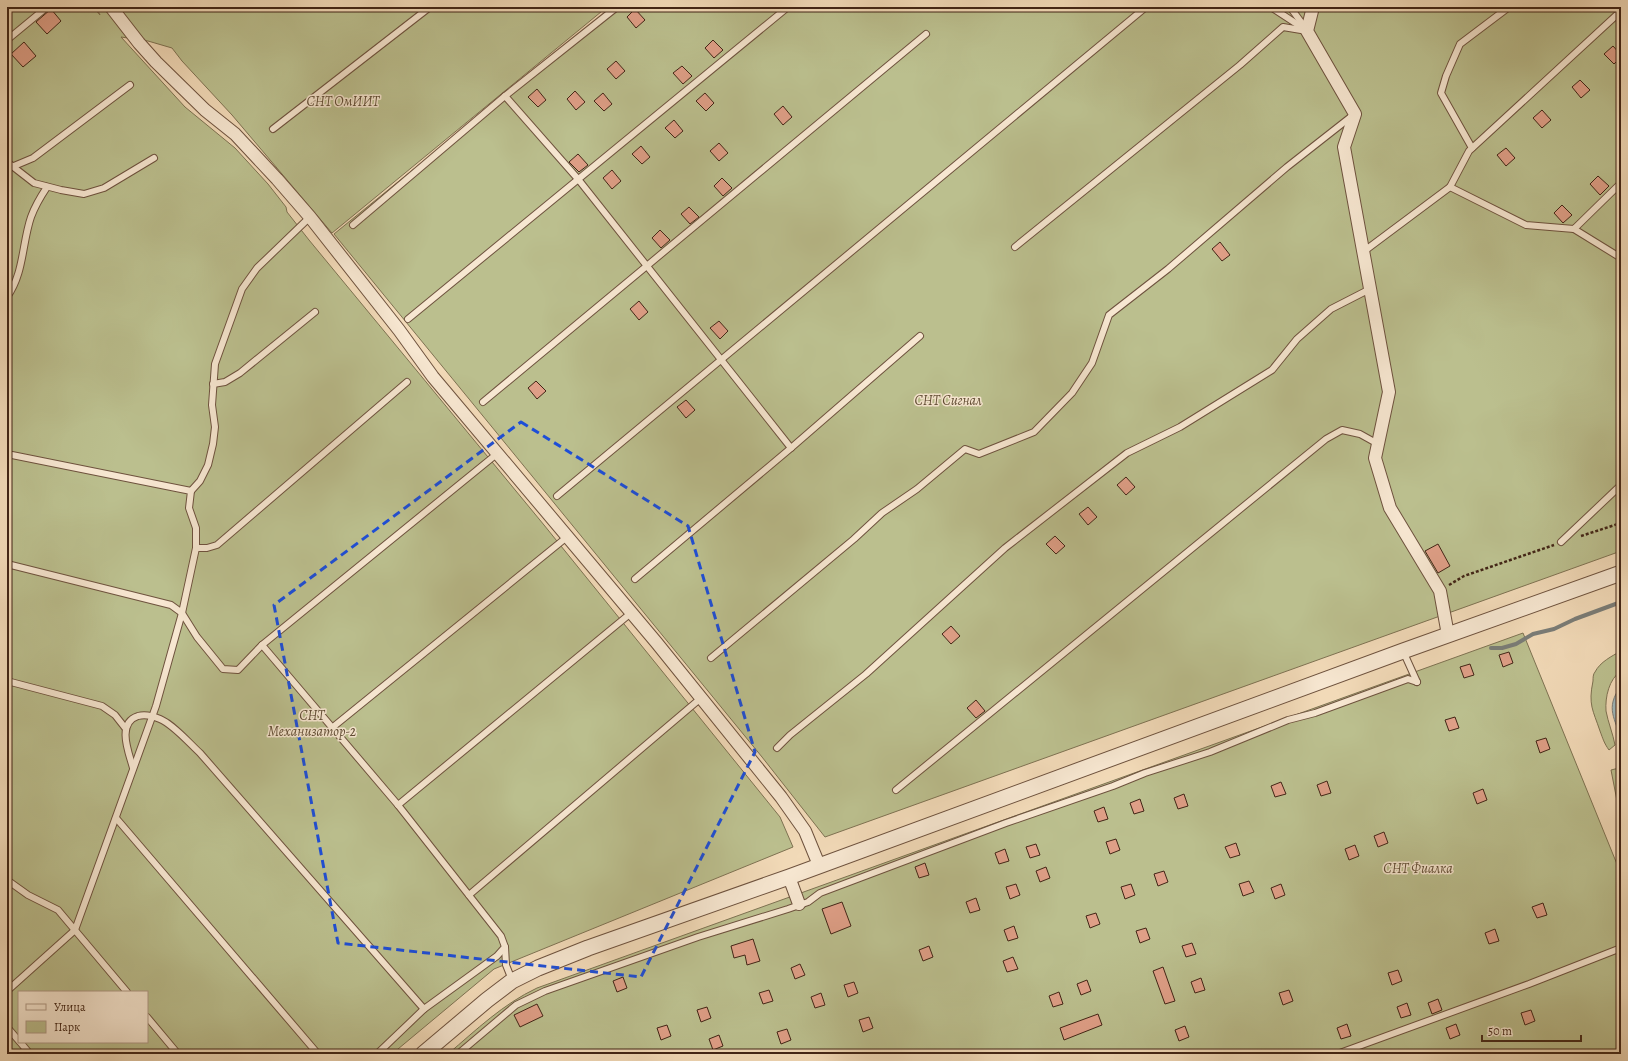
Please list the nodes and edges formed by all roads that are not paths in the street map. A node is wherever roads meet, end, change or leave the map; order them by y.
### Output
1 (47, 7) edge
2 (110, 7) edge
3 (430, 7) edge
4 (617, 7) edge
5 (788, 7) edge
6 (1146, 7) edge
7 (1271, 7) edge
8 (1290, 7) edge
9 (1313, 7) edge
10 (1509, 7) edge
11 (1621, 11) edge
12 (1307, 31) junction
13 (926, 34) dead end
14 (7, 40) edge
15 (130, 85) dead end
16 (505, 96) junction
17 (1355, 114) junction
18 (273, 129) dead end
19 (1472, 148) junction
20 (154, 158) dead end
21 (7, 162) edge
22 (14, 166) junction
23 (578, 179) junction
24 (1621, 183) edge
25 (47, 186) junction
26 (1450, 187) junction
27 (310, 217) junction
28 (353, 225) dead end
29 (1574, 229) junction
30 (1015, 247) dead end
31 (1363, 252) junction
32 (1621, 258) edge
33 (647, 265) junction
34 (1370, 289) junction
35 (7, 297) edge
36 (315, 312) dead end
37 (408, 319) dead end
38 (920, 336) dead end
39 (722, 360) junction
40 (407, 382) dead end
41 (213, 384) junction
42 (483, 402) dead end
43 (1378, 444) junction
44 (791, 448) junction
45 (498, 452) junction
46 (7, 454) edge
47 (1621, 485) edge
48 (191, 491) junction
49 (557, 496) dead end
50 (568, 537) junction
51 (1561, 542) road end
52 (196, 548) junction
53 (7, 564) edge
54 (1621, 573) edge
55 (635, 579) dead end
56 (182, 613) junction
57 (631, 613) junction
58 (1448, 635) junction
59 (262, 645) junction
60 (1403, 651) junction
61 (712, 658) dead end
62 (7, 681) edge
63 (701, 698) junction
64 (152, 716) junction
65 (333, 727) junction
66 (126, 729) junction
67 (777, 748) dead end
68 (133, 768) junction
69 (896, 790) dead end
70 (398, 805) junction
71 (116, 818) junction
72 (819, 865) junction
73 (789, 876) junction
74 (7, 880) edge
75 (469, 895) junction
76 (799, 904) junction
77 (75, 930) junction
78 (505, 947) junction
79 (1621, 948) edge
80 (512, 981) junction
81 (7, 991) edge
82 (126, 991) edge
83 (424, 1009) junction
84 (148, 1017) edge
85 (7, 1027) edge
86 (18, 1041) edge
87 (20, 1043) edge
88 (30, 1054) edge
89 (178, 1054) edge
90 (318, 1054) edge
91 (377, 1054) edge
92 (424, 1054) edge
93 (458, 1054) edge
94 (1337, 1054) edge

1 - 14 lane
2 - 27 street
3 - 18 lane
4 - 16 lane
5 - 23 lane
6 - 39 lane
7 - 12 lane
8 - 12 lane
9 - 12 street
10 - 19 lane
11 - 19 lane
12 - 17 street
12 - 30 lane
13 - 33 lane
15 - 22 lane
16 - 23 lane
16 - 28 lane
17 - 31 street
17 - 61 lane
19 - 26 lane
20 - 25 lane
21 - 22 lane
22 - 25 lane
23 - 33 lane
23 - 37 lane
24 - 29 lane
25 - 35 lane
26 - 29 lane
26 - 31 lane
27 - 41 lane
27 - 45 street
29 - 32 lane
31 - 34 street
33 - 39 lane
33 - 42 lane
34 - 43 street
34 - 67 lane
36 - 41 lane
38 - 44 lane
39 - 44 lane
39 - 49 lane
40 - 52 lane
41 - 48 lane
43 - 58 street
43 - 69 lane
44 - 55 lane
45 - 50 street
45 - 59 lane
46 - 48 lane
47 - 51 lane
48 - 52 lane
50 - 57 street
50 - 65 lane
52 - 56 lane
53 - 56 lane
54 - 58 street
56 - 59 lane
56 - 64 lane
57 - 63 street
57 - 70 lane
58 - 60 street
59 - 65 lane
60 - 72 street
60 - 76 lane
62 - 66 lane
63 - 72 street
63 - 75 lane
64 - 66 lane
64 - 68 lane
64 - 83 lane
65 - 70 lane
66 - 68 lane
68 - 71 lane
70 - 75 lane
71 - 77 lane
71 - 90 lane
72 - 73 street
73 - 76 street
73 - 80 street
74 - 77 lane
75 - 78 lane
76 - 93 lane
77 - 81 lane
77 - 82 lane
78 - 80 lane
78 - 83 lane
79 - 94 lane
80 - 92 street
83 - 91 lane
84 - 89 lane
85 - 86 lane
87 - 88 lane

